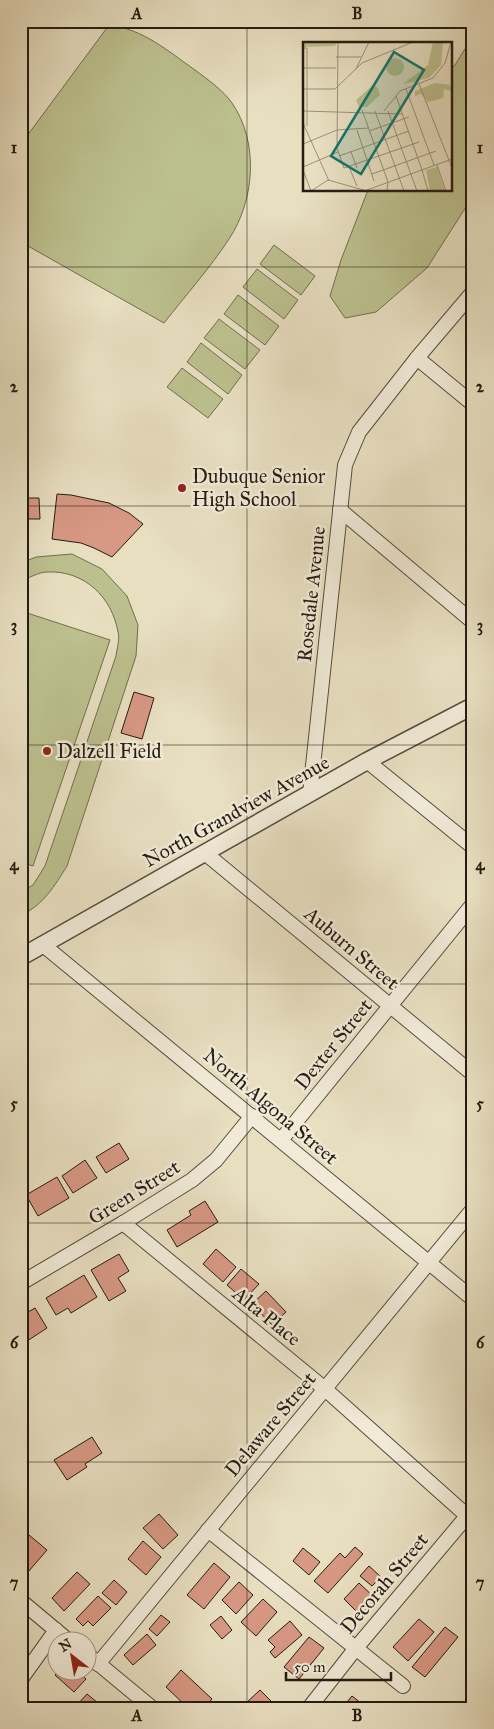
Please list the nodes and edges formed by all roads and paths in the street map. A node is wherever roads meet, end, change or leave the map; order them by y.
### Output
1 (473, 292) edge
2 (417, 358) junction
3 (473, 404) edge
4 (340, 510) junction
5 (473, 622) edge
6 (473, 706) edge
7 (368, 761) junction
8 (310, 794) junction
9 (473, 847) edge
10 (205, 853) junction
11 (473, 904) edge
12 (42, 944) junction
13 (21, 957) edge
14 (390, 1006) junction
15 (473, 1074) edge
16 (252, 1116) junction
17 (281, 1140) junction
18 (473, 1209) edge
19 (123, 1223) junction
20 (428, 1263) junction
21 (21, 1283) edge
22 (473, 1299) edge
23 (324, 1389) junction
24 (471, 1515) edge
25 (208, 1530) junction
26 (21, 1601) edge
27 (56, 1630) junction
28 (58, 1632) edge
29 (356, 1648) junction
30 (98, 1654) edge
31 (98, 1664) edge
32 (21, 1679) edge
33 (403, 1686) dead end
34 (152, 1708) edge
35 (309, 1708) edge

1 - 2 street, Rosedale Avenue
2 - 3 street
2 - 4 street, Rosedale Avenue
4 - 5 street
4 - 8 street, Rosedale Avenue
6 - 7 street, North Grandview Avenue
7 - 8 street, North Grandview Avenue
7 - 9 street
8 - 10 street, North Grandview Avenue
10 - 12 street, North Grandview Avenue
10 - 14 street, Auburn Street
11 - 14 street, Dexter Street
12 - 13 street, North Grandview Avenue
12 - 16 street, North Algona Street
14 - 15 street, Auburn Street
14 - 17 street, Dexter Street
16 - 17 street, North Algona Street
16 - 19 street, Green Street
17 - 20 street, North Algona Street
18 - 20 street, Delaware Street
19 - 21 street, Green Street
19 - 23 street, Alta Place
20 - 22 street, North Algona Street
20 - 23 street, Delaware Street
23 - 24 street, Alta Place
23 - 25 street, Delaware Street
24 - 29 street, Decorah Street
25 - 29 street
25 - 30 street, Delaware Street
26 - 27 street
27 - 28 street
27 - 32 street
29 - 33 street
29 - 35 street, Decorah Street
31 - 34 street

